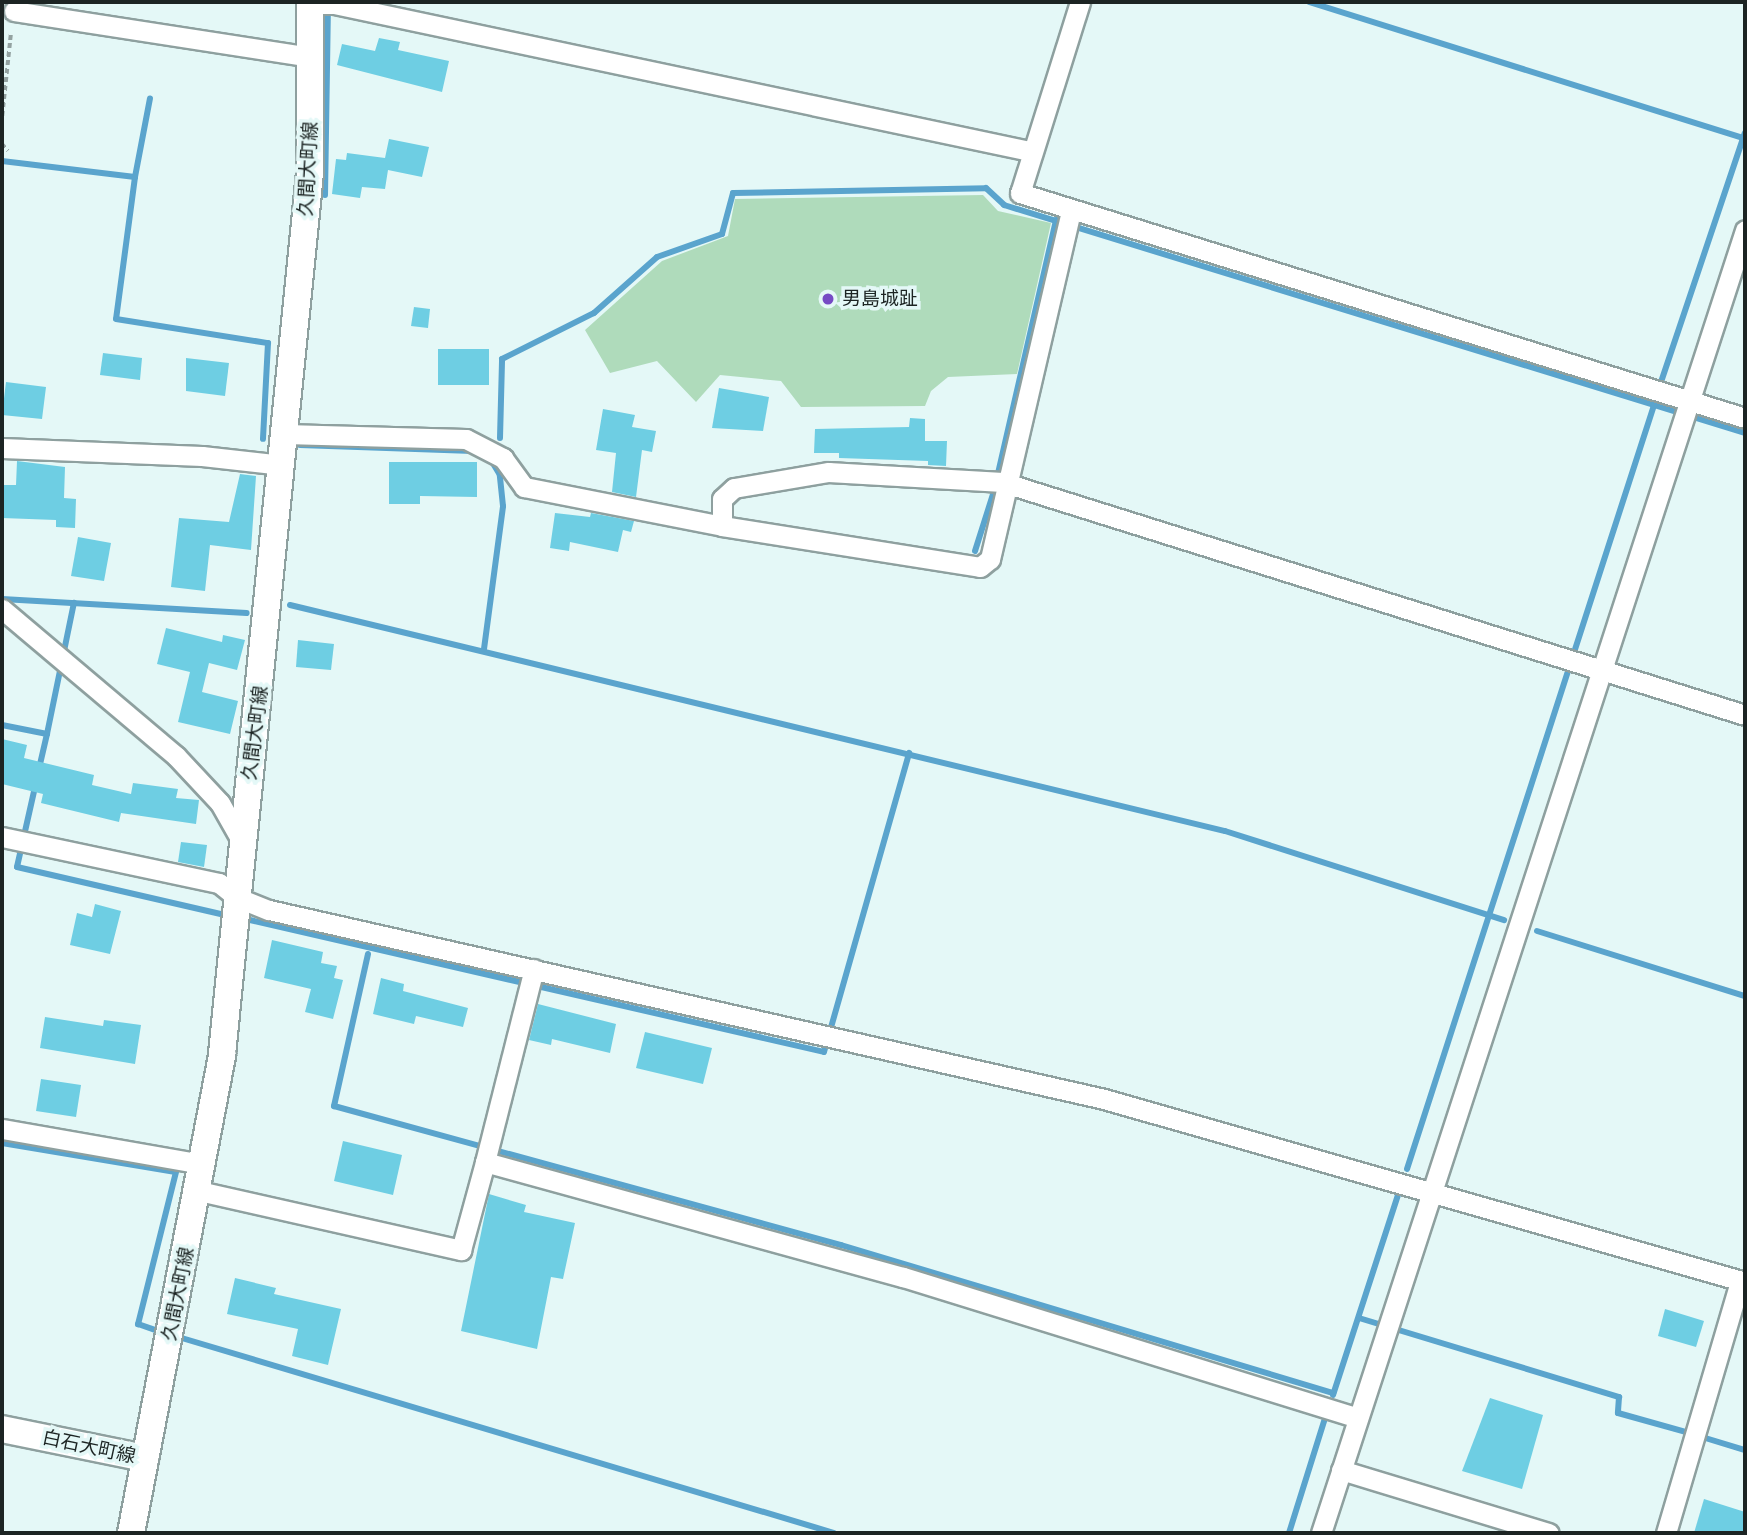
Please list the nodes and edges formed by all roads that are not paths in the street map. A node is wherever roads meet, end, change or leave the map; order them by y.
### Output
1 (1080, 2) edge
2 (318, 3) edge
3 (14, 11) road end
4 (310, 57) junction
5 (1030, 151) junction
6 (1071, 210) junction
7 (1745, 230) edge
8 (1687, 410) junction
9 (1745, 418) edge
10 (285, 434) junction
11 (2, 448) edge
12 (282, 465) junction
13 (999, 483) junction
14 (722, 526) junction
15 (2, 609) edge
16 (1603, 670) junction
17 (1745, 715) edge
18 (16, 839) edge
19 (242, 842) junction
20 (235, 910) junction
21 (531, 980) junction
22 (2, 1129) edge
23 (486, 1153) junction
24 (202, 1164) junction
25 (199, 1191) junction
26 (1434, 1192) junction
27 (1742, 1282) edge
28 (1358, 1418) junction
29 (2, 1429) edge
30 (145, 1458) junction
31 (1341, 1470) junction
32 (131, 1533) edge
33 (1321, 1533) edge
34 (1549, 1533) edge
35 (1666, 1533) edge

1 - 5 street
2 - 4 main road, 久間大町線
2 - 5 street
3 - 4 street
4 - 10 main road, 久間大町線
5 - 6 street
6 - 8 street
6 - 13 street
7 - 8 street
8 - 9 street
8 - 16 street
10 - 12 main road, 久間大町線
10 - 14 street
11 - 12 street
12 - 19 main road, 久間大町線
13 - 14 street
13 - 14 street
13 - 16 street
15 - 19 street
16 - 17 street
16 - 26 street
18 - 20 street
19 - 20 main road, 久間大町線
20 - 21 street
20 - 24 main road, 久間大町線
21 - 23 street
21 - 26 street
22 - 24 street
23 - 25 street
23 - 28 street
24 - 25 main road, 久間大町線
25 - 30 main road, 久間大町線
26 - 27 street
26 - 28 street
27 - 35 street
28 - 31 street
29 - 30 main road, 白石大町線
30 - 32 main road, 白石大町線
31 - 33 street
31 - 34 street

